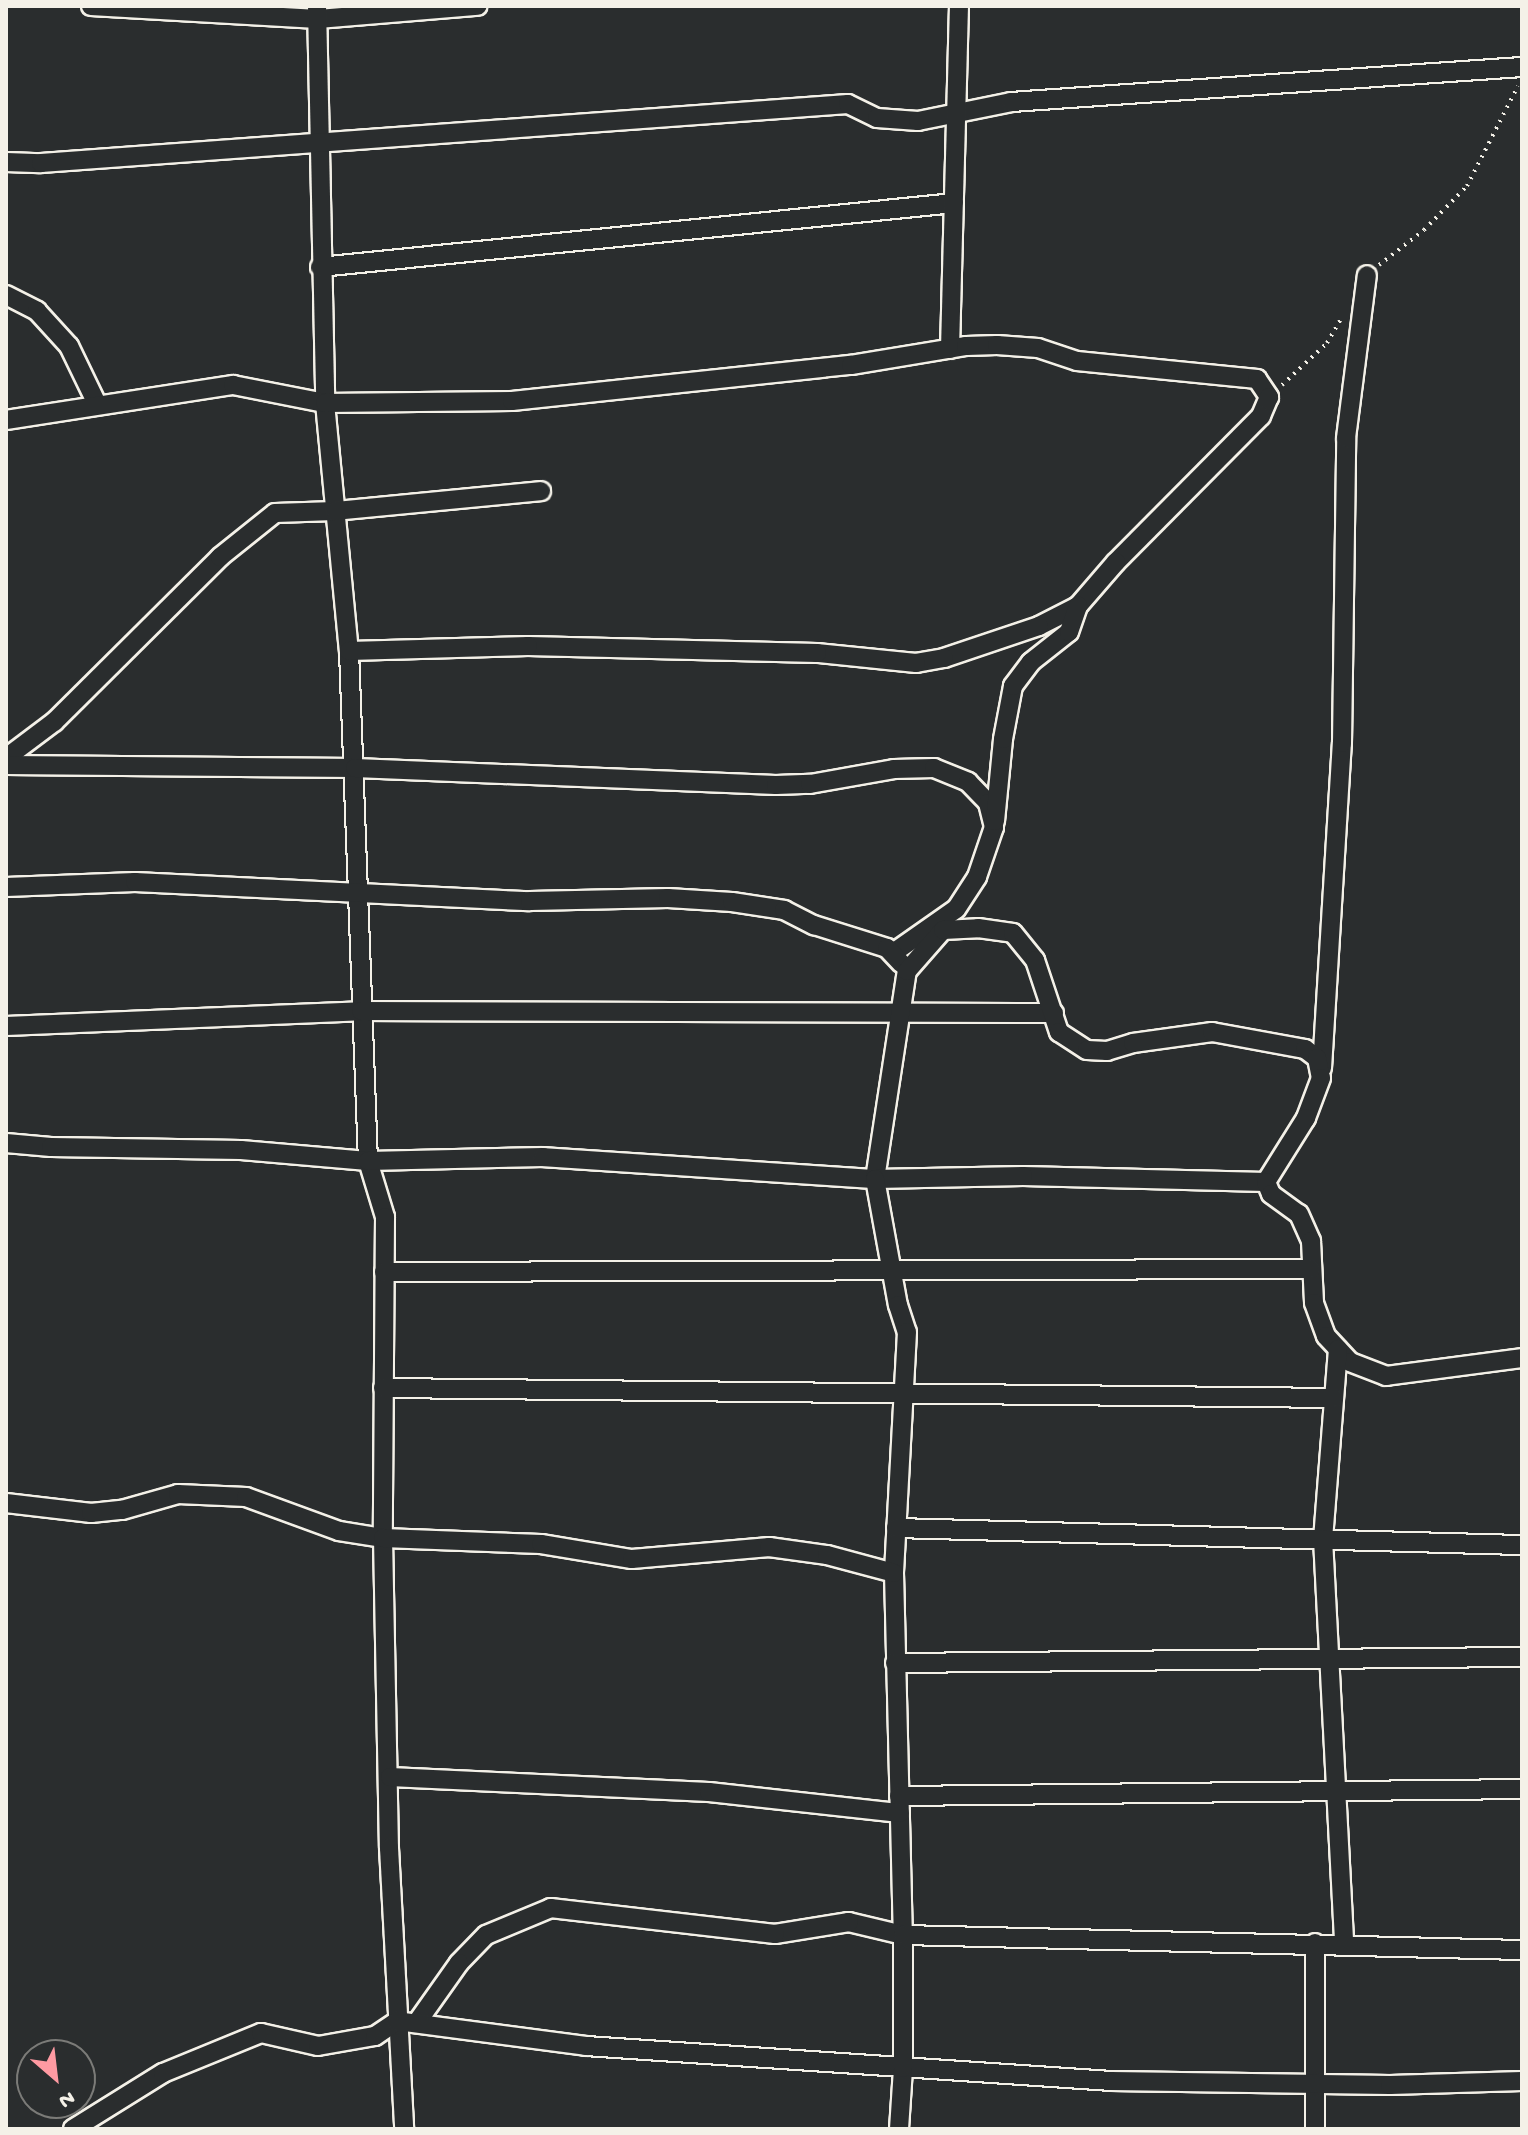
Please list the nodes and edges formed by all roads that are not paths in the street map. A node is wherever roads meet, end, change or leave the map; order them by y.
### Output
1 (91, 6) edge
2 (477, 6) edge
3 (959, 6) edge
4 (317, 12) edge
5 (1522, 67) edge
6 (956, 116) junction
7 (321, 143) junction
8 (6, 162) edge
9 (954, 203) junction
10 (320, 267) junction
11 (1367, 275) road end
12 (6, 295) edge
13 (950, 349) junction
14 (325, 403) junction
15 (97, 404) junction
16 (6, 420) edge
17 (541, 491) dead end
18 (335, 511) junction
19 (1078, 606) junction
20 (349, 651) junction
21 (6, 758) edge
22 (6, 765) edge
23 (355, 768) junction
24 (994, 827) junction
25 (6, 887) edge
26 (356, 895) junction
27 (893, 953) junction
28 (907, 971) junction
29 (361, 1011) junction
30 (901, 1012) junction
31 (1054, 1013) junction
32 (6, 1026) edge
33 (1321, 1078) junction
34 (6, 1143) edge
35 (368, 1161) junction
36 (875, 1179) junction
37 (1266, 1182) junction
38 (1311, 1269) junction
39 (892, 1270) junction
40 (384, 1272) junction
41 (1338, 1349) junction
42 (1522, 1358) edge
43 (383, 1388) junction
44 (904, 1394) junction
45 (1334, 1398) junction
46 (6, 1503) edge
47 (896, 1528) junction
48 (383, 1538) junction
49 (1323, 1539) junction
50 (1522, 1545) edge
51 (894, 1573) junction
52 (1522, 1657) edge
53 (1331, 1659) junction
54 (895, 1663) junction
55 (390, 1777) junction
56 (1522, 1789) edge
57 (1337, 1791) junction
58 (899, 1804) junction
59 (903, 1935) junction
60 (1315, 1943) junction
61 (1344, 1944) junction
62 (1522, 1950) edge
63 (397, 2021) junction
64 (418, 2021) junction
65 (903, 2068) junction
66 (1522, 2081) edge
67 (1316, 2082) junction
68 (73, 2129) edge
69 (404, 2129) edge
70 (899, 2129) edge
71 (1315, 2129) edge

1 - 4 street
2 - 4 street
3 - 6 street
4 - 7 street
5 - 6 street
6 - 7 street
6 - 9 street
7 - 8 street
7 - 10 street
9 - 10 street
9 - 13 street
10 - 14 street
11 - 33 street
12 - 15 street
13 - 14 street
13 - 19 street
14 - 15 street
14 - 18 street
15 - 16 street
17 - 18 street
18 - 20 street
18 - 21 street
19 - 20 street
19 - 24 street
20 - 23 street
22 - 23 street
23 - 24 street
23 - 26 street
24 - 27 street
25 - 26 street
26 - 27 street
26 - 29 street
27 - 28 street
28 - 30 street
28 - 31 street
29 - 30 street
29 - 32 street
29 - 35 street
30 - 31 street
30 - 36 street
31 - 33 street
33 - 37 street
34 - 35 street
35 - 36 street
35 - 40 street
36 - 37 street
36 - 39 street
37 - 38 street
38 - 39 street
38 - 41 street
39 - 40 street
39 - 44 street
40 - 43 street
41 - 42 street
41 - 45 street
43 - 44 street
43 - 48 street
44 - 45 street
44 - 47 street
45 - 49 street
46 - 48 street
47 - 49 street
47 - 51 street
48 - 51 street
48 - 55 street
49 - 50 street
49 - 53 street
51 - 54 street
52 - 53 street
53 - 54 street
53 - 57 street
54 - 58 street
55 - 58 street
55 - 63 street
56 - 57 street
57 - 58 street
57 - 61 street
58 - 59 street
59 - 60 street
59 - 64 street
59 - 65 street
60 - 61 street
60 - 67 street
61 - 62 street
63 - 64 street
63 - 68 street
63 - 69 street
64 - 65 street
65 - 67 street
65 - 70 street
66 - 67 street
67 - 71 street

